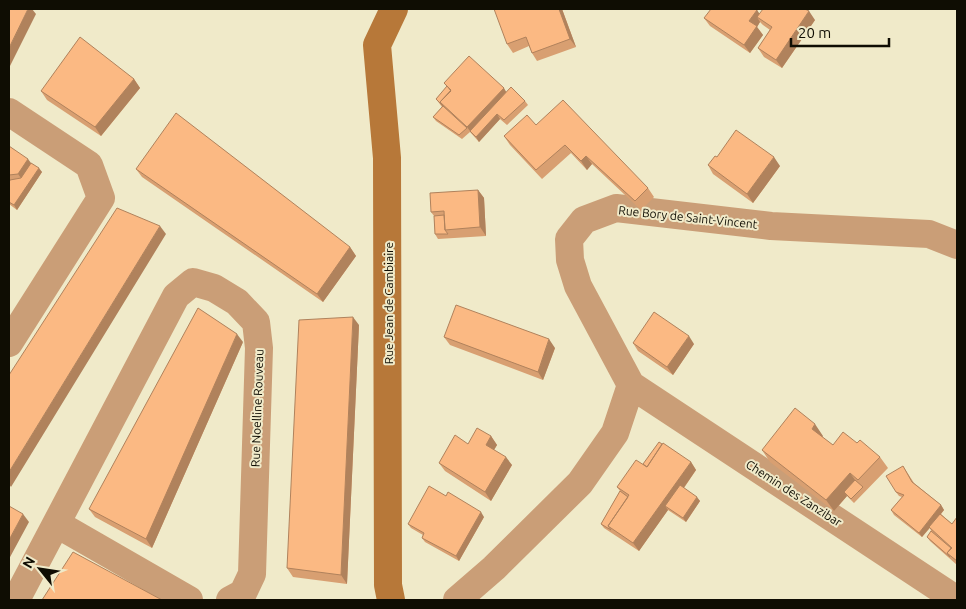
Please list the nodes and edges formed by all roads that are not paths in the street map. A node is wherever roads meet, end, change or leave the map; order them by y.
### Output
1 (394, 9) edge
2 (9, 112) edge
3 (957, 246) edge
4 (9, 343) edge
5 (631, 385) junction
6 (57, 524) junction
7 (16, 600) edge
8 (189, 600) edge
9 (230, 600) edge
10 (391, 600) edge
11 (457, 600) edge
12 (957, 600) edge

1 - 10 main road, Rue Jean de Cambiaire
2 - 4 street
3 - 5 street, Rue Bory de Saint-Vincent
5 - 11 street
5 - 12 street, Chemin des Zanzibar
6 - 7 street, Rue Noelline Rouveau
6 - 8 street
6 - 9 street, Rue Noelline Rouveau

